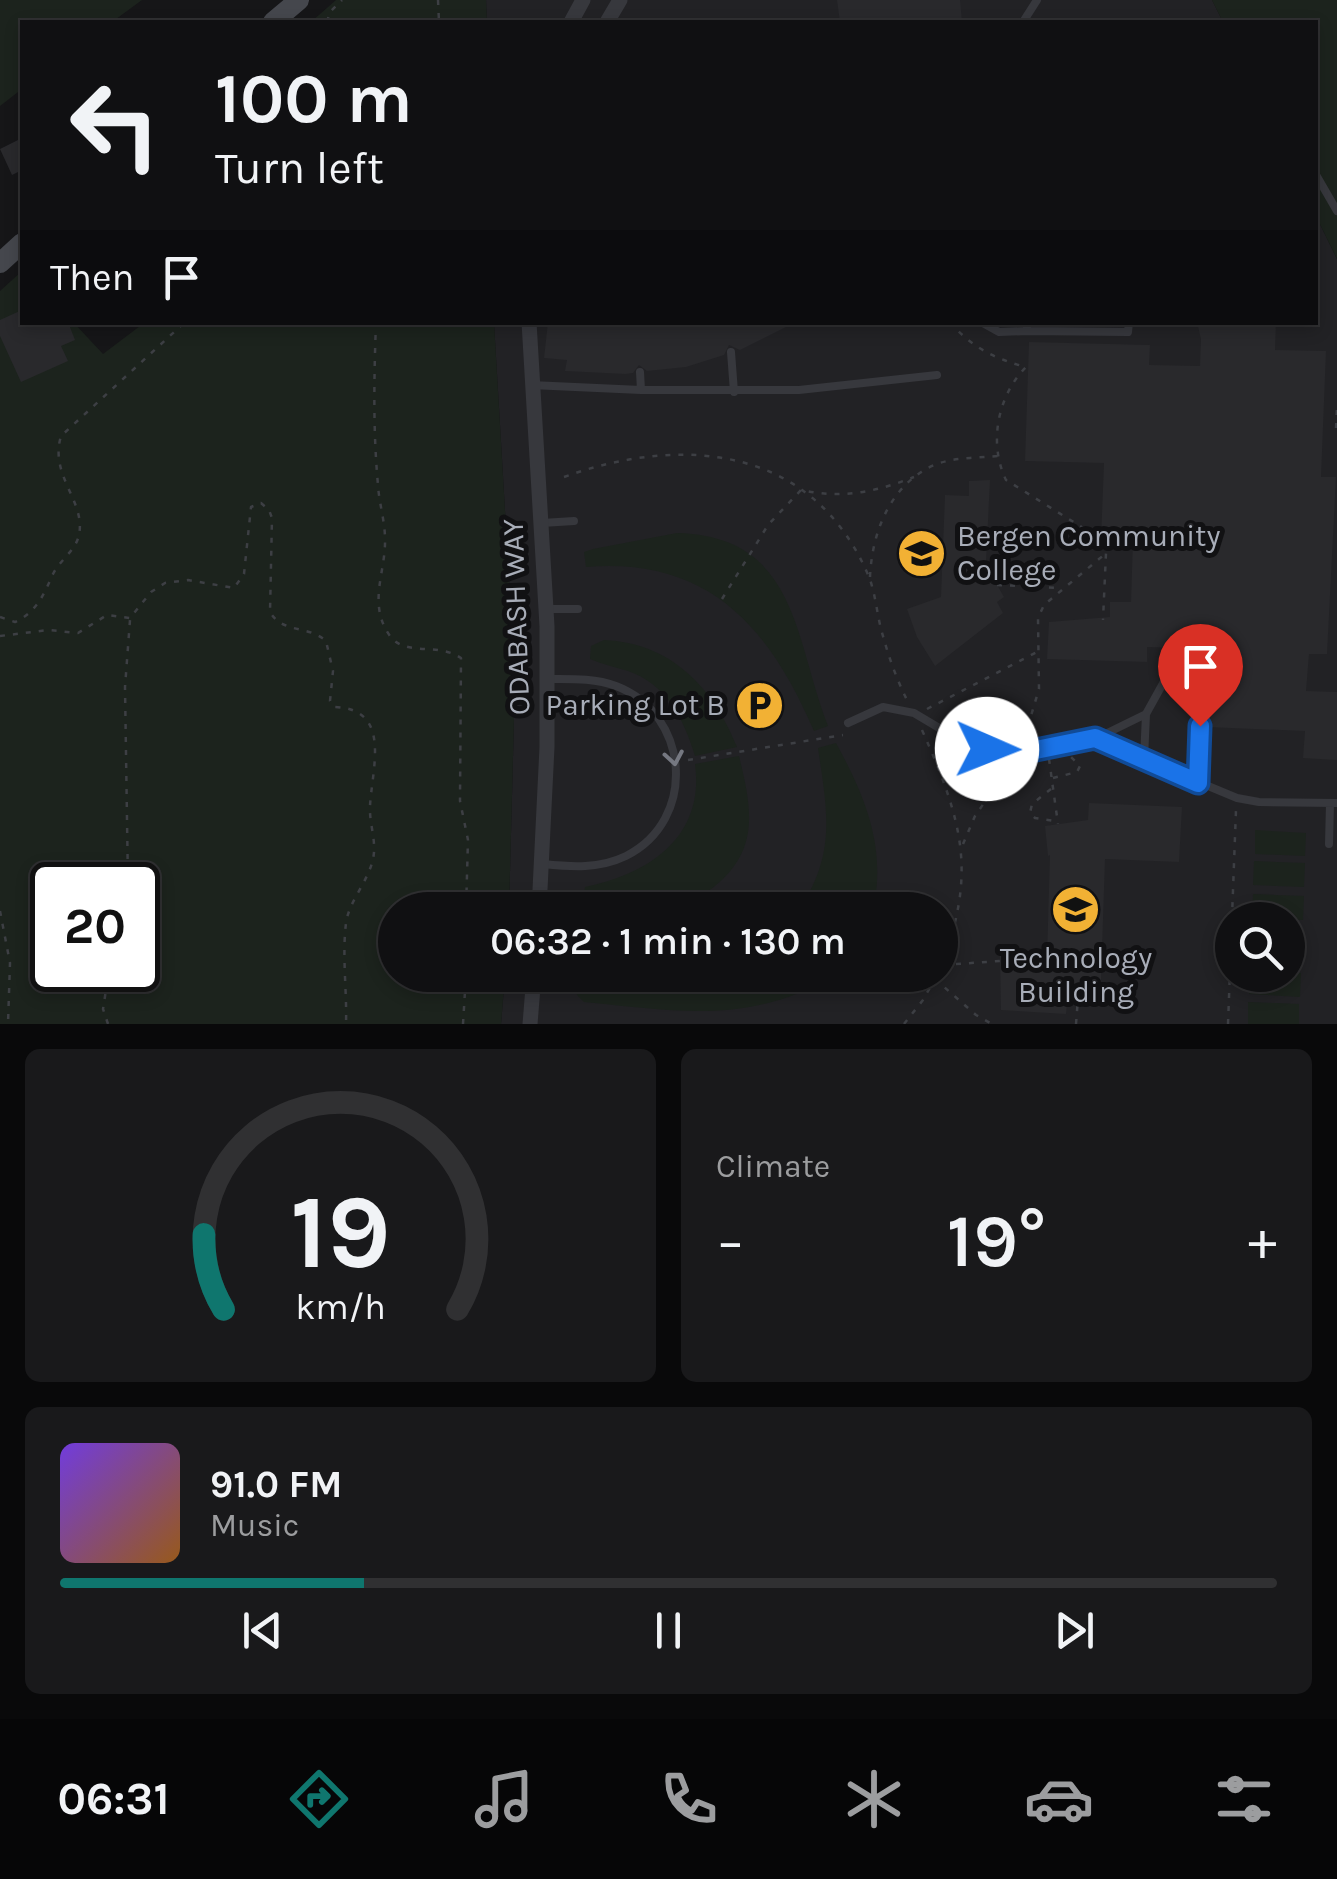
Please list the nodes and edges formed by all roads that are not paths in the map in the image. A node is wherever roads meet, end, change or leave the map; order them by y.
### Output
1 (298, 0) edge
2 (274, 20) edge
3 (1318, 178) edge
4 (1337, 212) edge
5 (20, 246) edge
6 (0, 264) edge
7 (529, 325) edge
8 (986, 325) edge
9 (1129, 325) edge
10 (1027, 327) edge
11 (731, 352) dead end
12 (640, 372) dead end
13 (937, 376) dead end
14 (531, 385) junction
15 (641, 390) junction
16 (734, 392) junction
17 (574, 522) dead end
18 (542, 523) junction
19 (578, 608) dead end
20 (546, 609) junction
21 (548, 680) junction
22 (1146, 714) junction
23 (851, 728) road end
24 (1095, 738) junction
25 (1144, 759) junction
26 (1198, 783) junction
27 (1334, 803) edge
28 (1328, 844) dead end
29 (542, 864) junction
30 (540, 892) edge
31 (533, 992) edge
32 (530, 1024) edge

1 - 2 main road
3 - 4 lane
5 - 6 main road
7 - 14 street, ODABASH WAY
8 - 10 lane
9 - 10 lane
11 - 16 lane
12 - 15 lane
13 - 16 lane
14 - 15 lane
14 - 18 street, ODABASH WAY
15 - 16 lane
17 - 18 lane
18 - 20 street, ODABASH WAY
19 - 20 lane
20 - 21 street, ODABASH WAY
21 - 29 street, ODABASH WAY
21 -> 29 lane
22 - 24 lane
22 - 25 lane
22 - 26 lane
23 - 24 lane
24 - 25 lane
25 - 26 lane
26 - 27 lane
27 - 28 lane
29 - 30 street, ODABASH WAY
31 - 32 street

